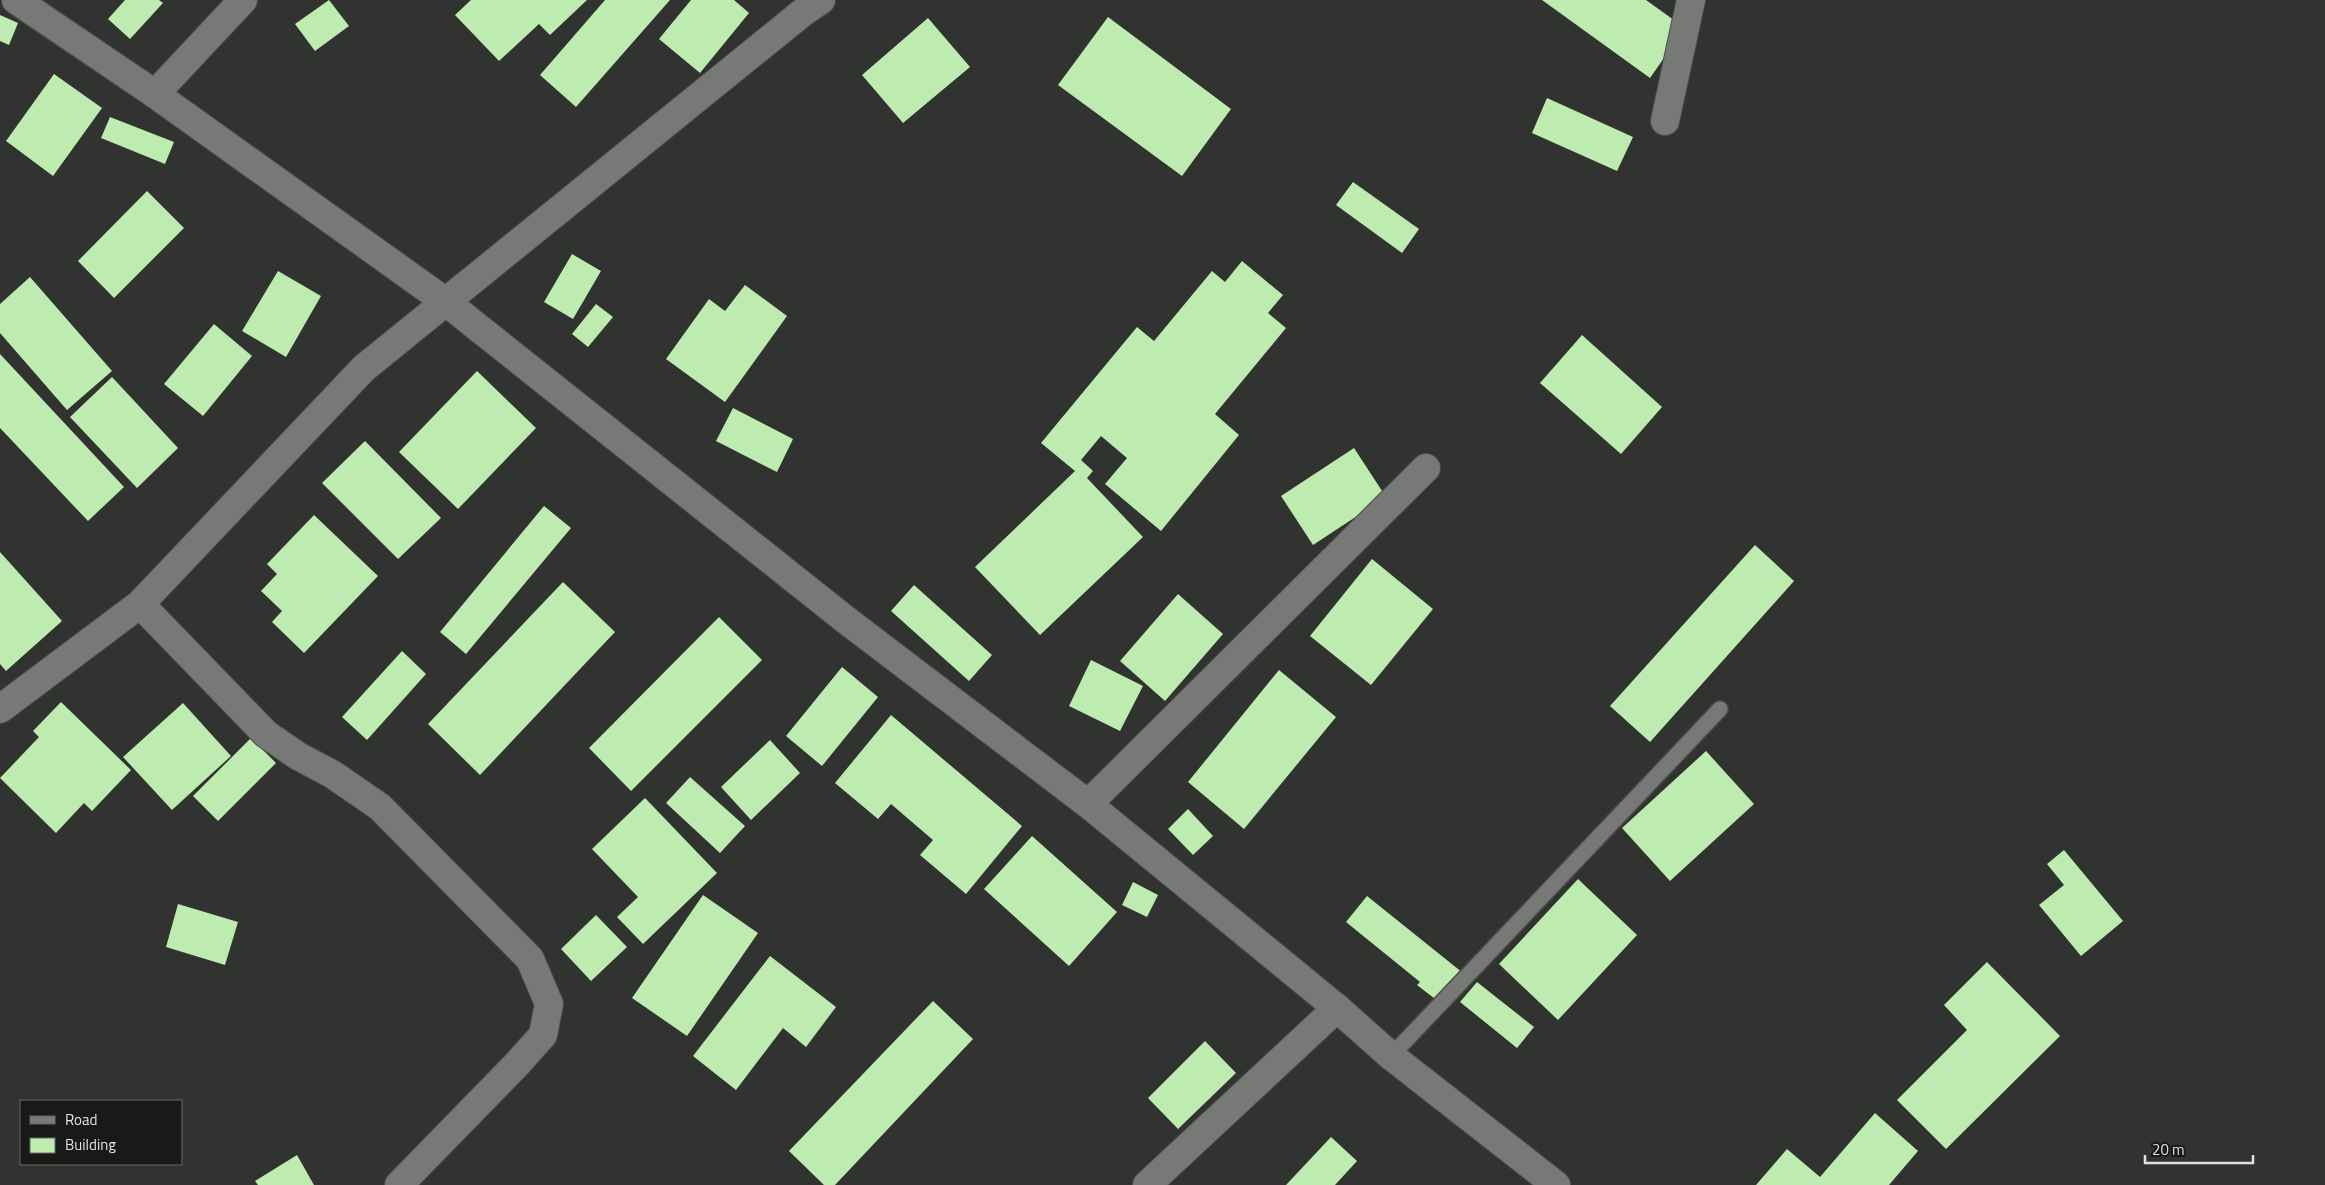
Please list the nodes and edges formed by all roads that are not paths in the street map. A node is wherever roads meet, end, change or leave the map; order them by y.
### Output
1 (16, 0) edge
2 (243, 0) edge
3 (1691, 0) edge
4 (802, 4) edge
5 (155, 94) junction
6 (1665, 121) dead end
7 (446, 302) junction
8 (1426, 468) dead end
9 (140, 604) junction
10 (2, 702) edge
11 (1720, 709) dead end
12 (1088, 804) junction
13 (1337, 1008) junction
14 (1391, 1056) junction
15 (399, 1185) edge
16 (1147, 1185) edge
17 (1556, 1185) edge

1 - 5 street
2 - 5 street
3 - 6 street
4 - 7 street
5 - 7 street
7 - 9 street
7 - 12 street
8 - 12 street
9 - 10 street
9 - 15 street
11 - 14 lane
12 - 13 street
13 - 14 street
13 - 16 street
14 - 17 street

